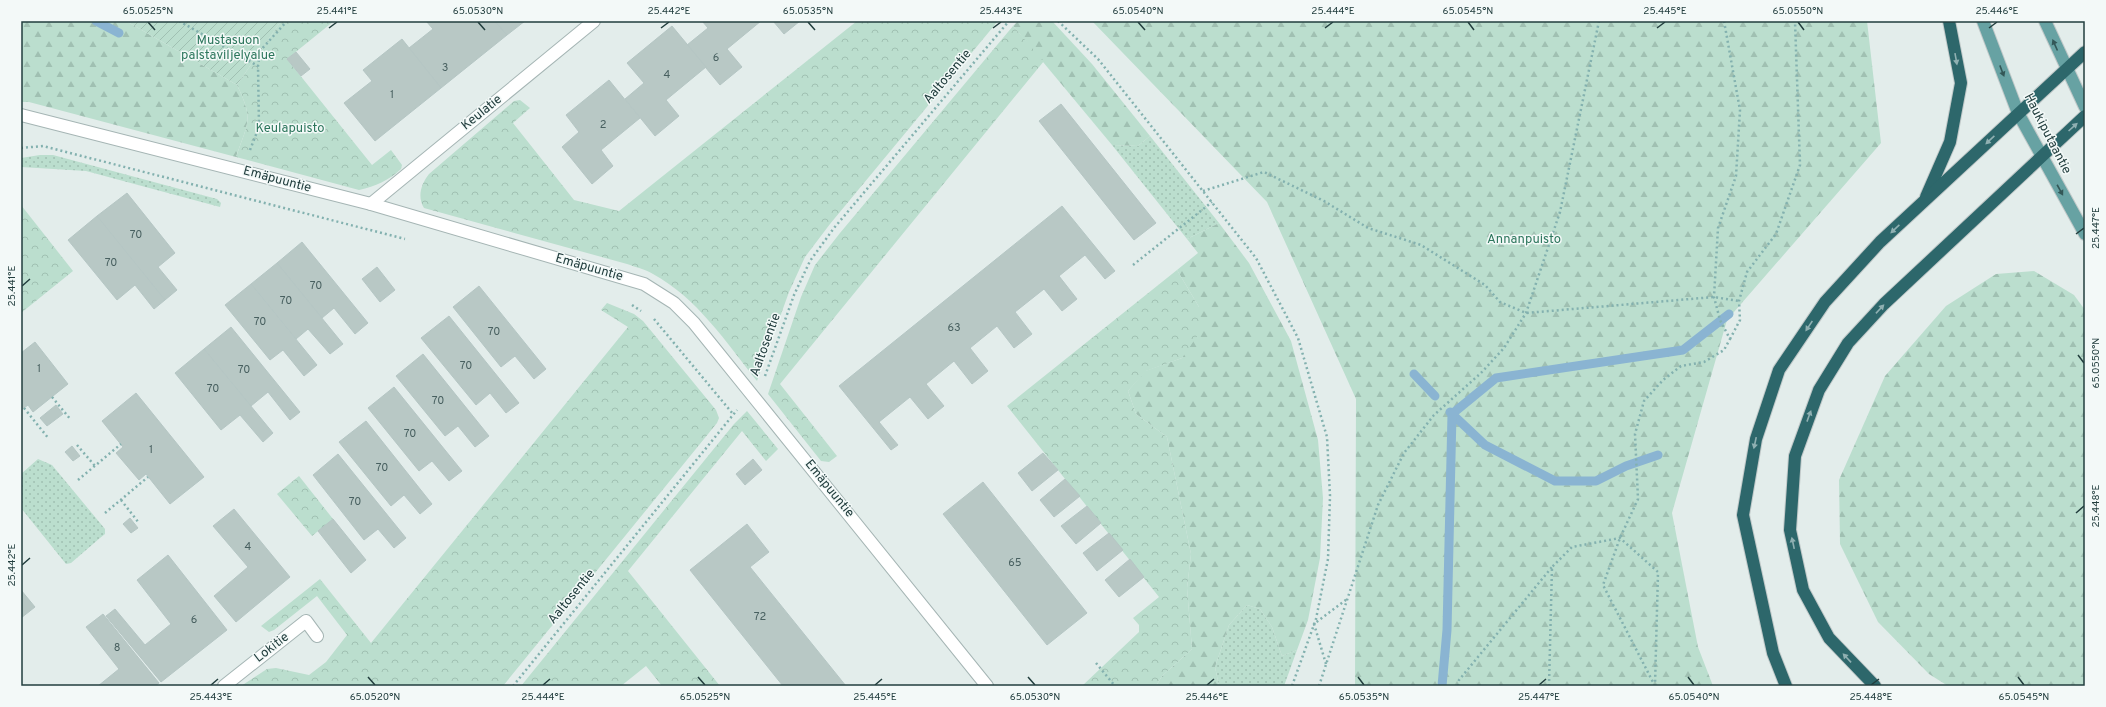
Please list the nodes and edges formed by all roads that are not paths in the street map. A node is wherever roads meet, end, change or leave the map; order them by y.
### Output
1 (594, 21) edge
2 (1949, 21) edge
3 (1983, 21) edge
4 (2045, 21) edge
5 (2085, 52) edge
6 (2066, 69) junction
7 (2085, 107) edge
8 (2018, 113) junction
9 (21, 115) edge
10 (2085, 116) edge
11 (2041, 156) junction
12 (1924, 201) junction
13 (371, 204) junction
14 (2085, 234) edge
15 (317, 636) dead end
16 (224, 686) edge
17 (987, 686) edge
18 (1786, 686) edge
19 (1875, 686) edge

1 - 13 street, Keulatie
2 -> 12 highway
3 -> 8 main road, Haukiputaantie
6 -> 4 main road
5 - 6 highway
6 - 7 main road
6 - 8 highway
8 - 11 main road, Haukiputaantie
8 -> 12 highway
9 - 13 street, Emäpuuntie
11 -> 10 highway
11 -> 14 main road, Haukiputaantie
19 -> 11 highway
12 -> 18 highway
13 - 17 street, Emäpuuntie
15 - 16 street, Lokitie

